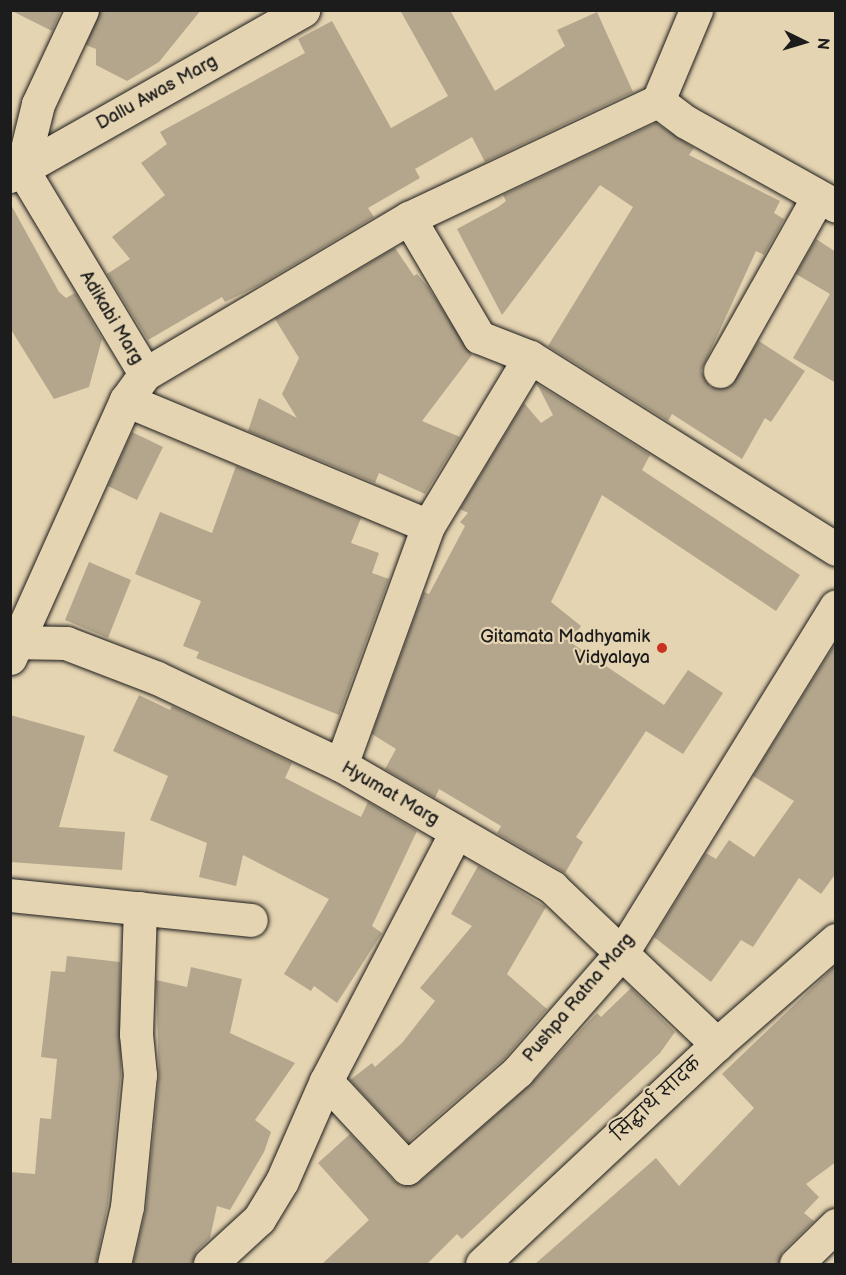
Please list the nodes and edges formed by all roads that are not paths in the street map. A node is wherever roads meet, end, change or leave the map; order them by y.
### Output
1 (82, 10) edge
2 (303, 10) edge
3 (696, 10) edge
4 (658, 101) junction
5 (16, 173) edge
6 (827, 202) edge
7 (409, 218) junction
8 (530, 357) junction
9 (720, 371) dead end
10 (135, 387) junction
11 (428, 526) junction
12 (836, 549) edge
13 (836, 606) edge
14 (12, 648) edge
15 (341, 765) junction
16 (456, 832) junction
17 (10, 896) edge
18 (140, 909) junction
19 (251, 920) dead end
20 (836, 940) edge
21 (623, 951) junction
22 (717, 1044) junction
23 (326, 1081) junction
24 (836, 1225) edge
25 (114, 1264) edge
26 (210, 1264) edge
27 (483, 1264) edge
28 (796, 1264) edge

1 - 5 street
2 - 5 street, Dallu Awas Marg
3 - 4 street
4 - 6 street
4 - 7 street
5 - 10 street, Adikabi Marg
6 - 9 street
7 - 8 street
7 - 10 street
8 - 11 street
8 - 12 street
10 - 11 street
10 - 14 street
11 - 15 street
13 - 21 street, Pushpa Ratna Marg
14 - 15 street, Hyumat Marg
15 - 16 street, Hyumat Marg
16 - 21 street, Hyumat Marg
16 - 23 street
17 - 18 street
18 - 19 street
18 - 25 street
20 - 22 street, सिद्धार्थ सादक
21 - 22 street, Hyumat Marg
21 - 23 street, Pushpa Ratna Marg
22 - 27 street, सिद्धार्थ सादक
23 - 26 street
24 - 28 street

